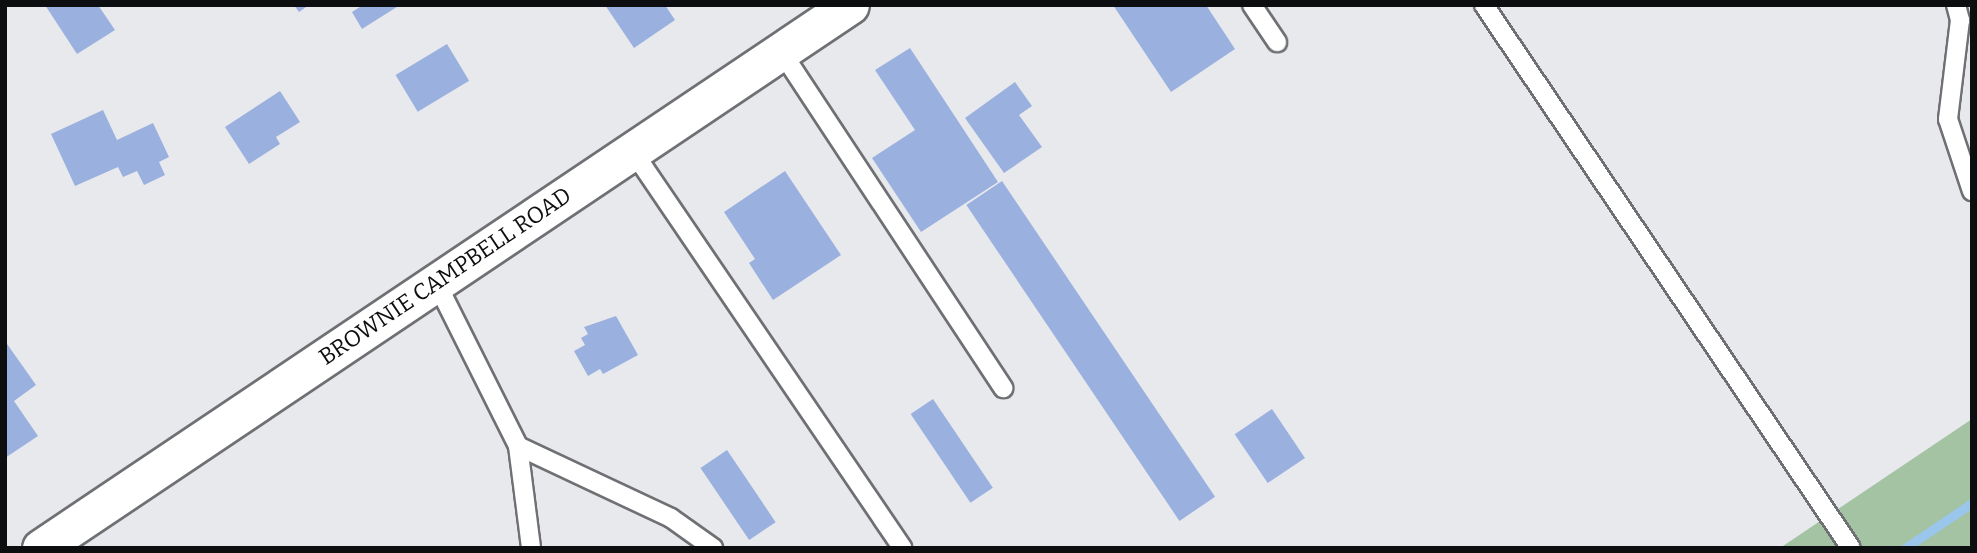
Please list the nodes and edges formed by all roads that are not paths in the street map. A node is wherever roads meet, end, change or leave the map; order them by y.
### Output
1 (850, 5) edge
2 (1252, 5) edge
3 (1484, 5) edge
4 (1956, 5) edge
5 (1277, 42) dead end
6 (781, 51) junction
7 (632, 150) junction
8 (1972, 191) edge
9 (436, 282) junction
10 (1003, 388) dead end
11 (518, 446) junction
12 (41, 548) edge
13 (531, 548) edge
14 (713, 548) edge
15 (902, 548) edge
16 (1851, 548) edge

1 - 6 street, BROWNIE CAMPBELL ROAD
2 - 5 lane
3 - 16 lane
4 - 8 lane
6 - 7 street, BROWNIE CAMPBELL ROAD
6 - 10 lane
7 - 9 street, BROWNIE CAMPBELL ROAD
7 - 15 lane
9 - 11 lane
9 - 12 street, BROWNIE CAMPBELL ROAD
11 - 13 lane
11 - 14 lane

